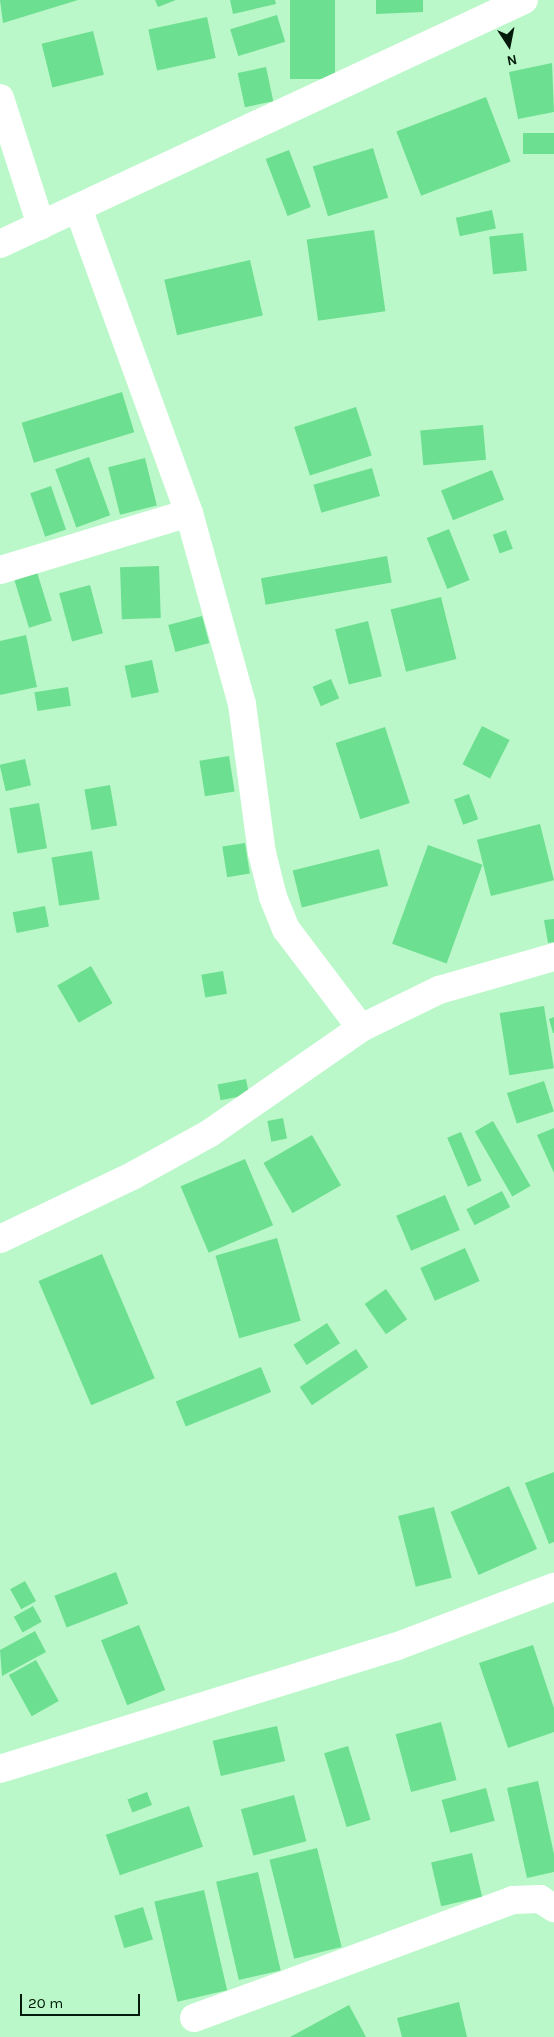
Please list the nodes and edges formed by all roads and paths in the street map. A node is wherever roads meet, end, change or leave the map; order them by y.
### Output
1 (524, 0) edge
2 (0, 98) edge
3 (78, 208) junction
4 (41, 226) junction
5 (0, 244) edge
6 (189, 513) junction
7 (0, 570) edge
8 (554, 957) edge
9 (361, 1028) junction
10 (0, 1239) edge
11 (554, 1587) edge
12 (0, 1769) edge
13 (554, 1908) edge
14 (194, 2018) dead end

1 - 3 street
2 - 4 street
3 - 4 street
3 - 6 street
4 - 5 street
6 - 7 street
6 - 9 street
8 - 9 street
9 - 10 street
11 - 12 street
13 - 14 street

